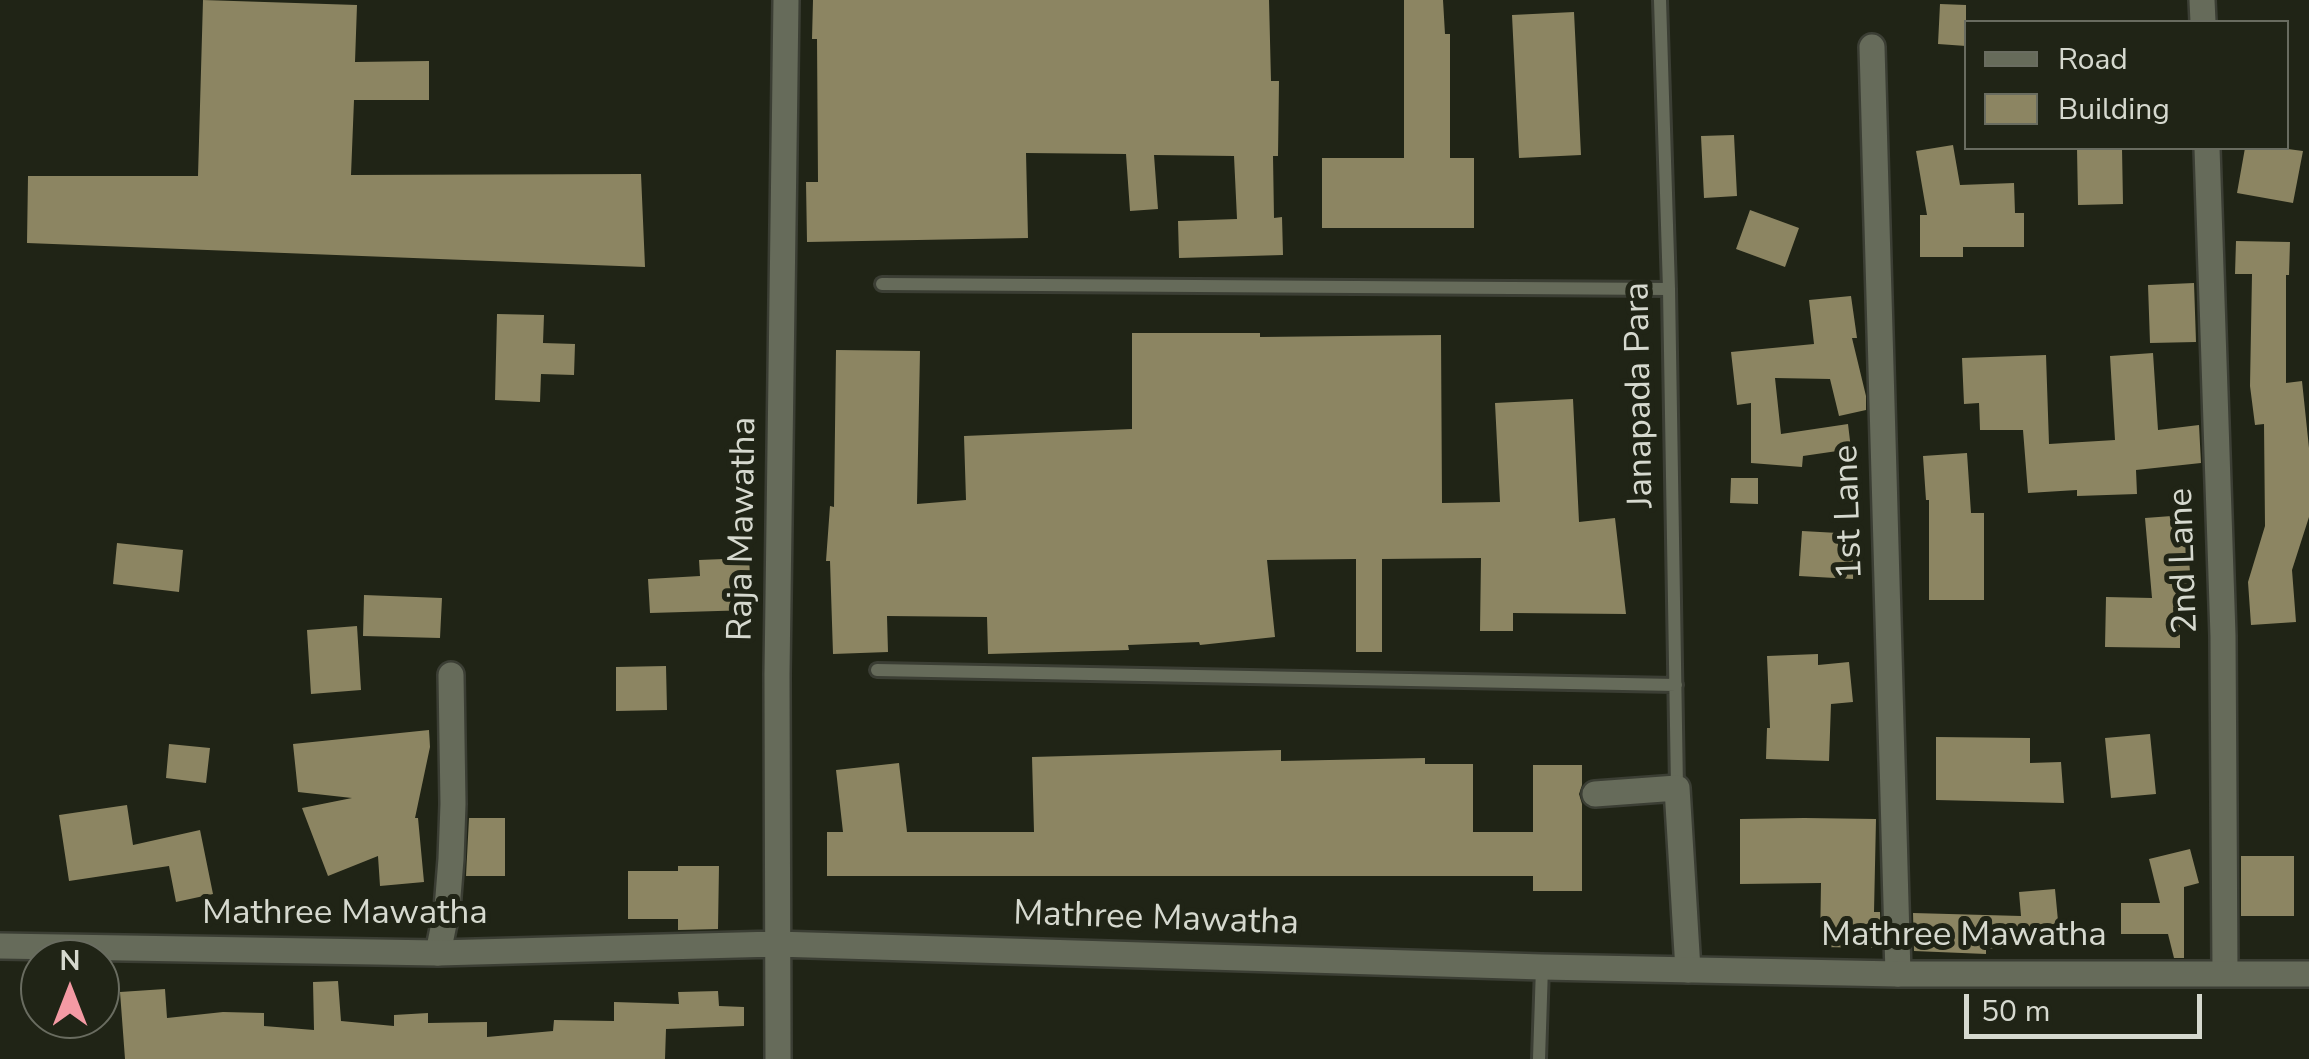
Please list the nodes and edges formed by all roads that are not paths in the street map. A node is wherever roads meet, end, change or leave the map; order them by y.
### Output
1 (786, 0) edge
2 (1660, 0) edge
3 (1872, 47) dead end
4 (2207, 150) edge
5 (882, 284) dead end
6 (1668, 289) junction
7 (877, 670) dead end
8 (452, 675) dead end
9 (1676, 684) junction
10 (1678, 788) junction
11 (1595, 794) dead end
12 (776, 944) junction
13 (0, 946) edge
14 (438, 952) junction
15 (1542, 967) junction
16 (1688, 970) junction
17 (2225, 972) junction
18 (1898, 974) junction
19 (2309, 974) edge
20 (778, 1059) edge
21 (1538, 1059) edge

1 - 12 street, Raja Mawatha
2 - 6 lane, Janapada Para
3 - 18 street, 1st Lane
4 - 17 street, 2nd Lane
5 - 6 lane
6 - 9 lane, Janapada Para
7 - 9 lane
8 - 14 street
9 - 10 lane, Janapada Para
10 - 11 street
10 - 16 street
12 - 14 street, Mathree Mawatha
12 - 15 street, Mathree Mawatha
12 - 20 street, Raja Mawatha
13 - 14 street, Mathree Mawatha
15 - 16 street, Mathree Mawatha
15 - 21 lane
16 - 18 street, Mathree Mawatha
17 - 18 street, Mathree Mawatha
17 - 19 street, Mathree Mawatha

